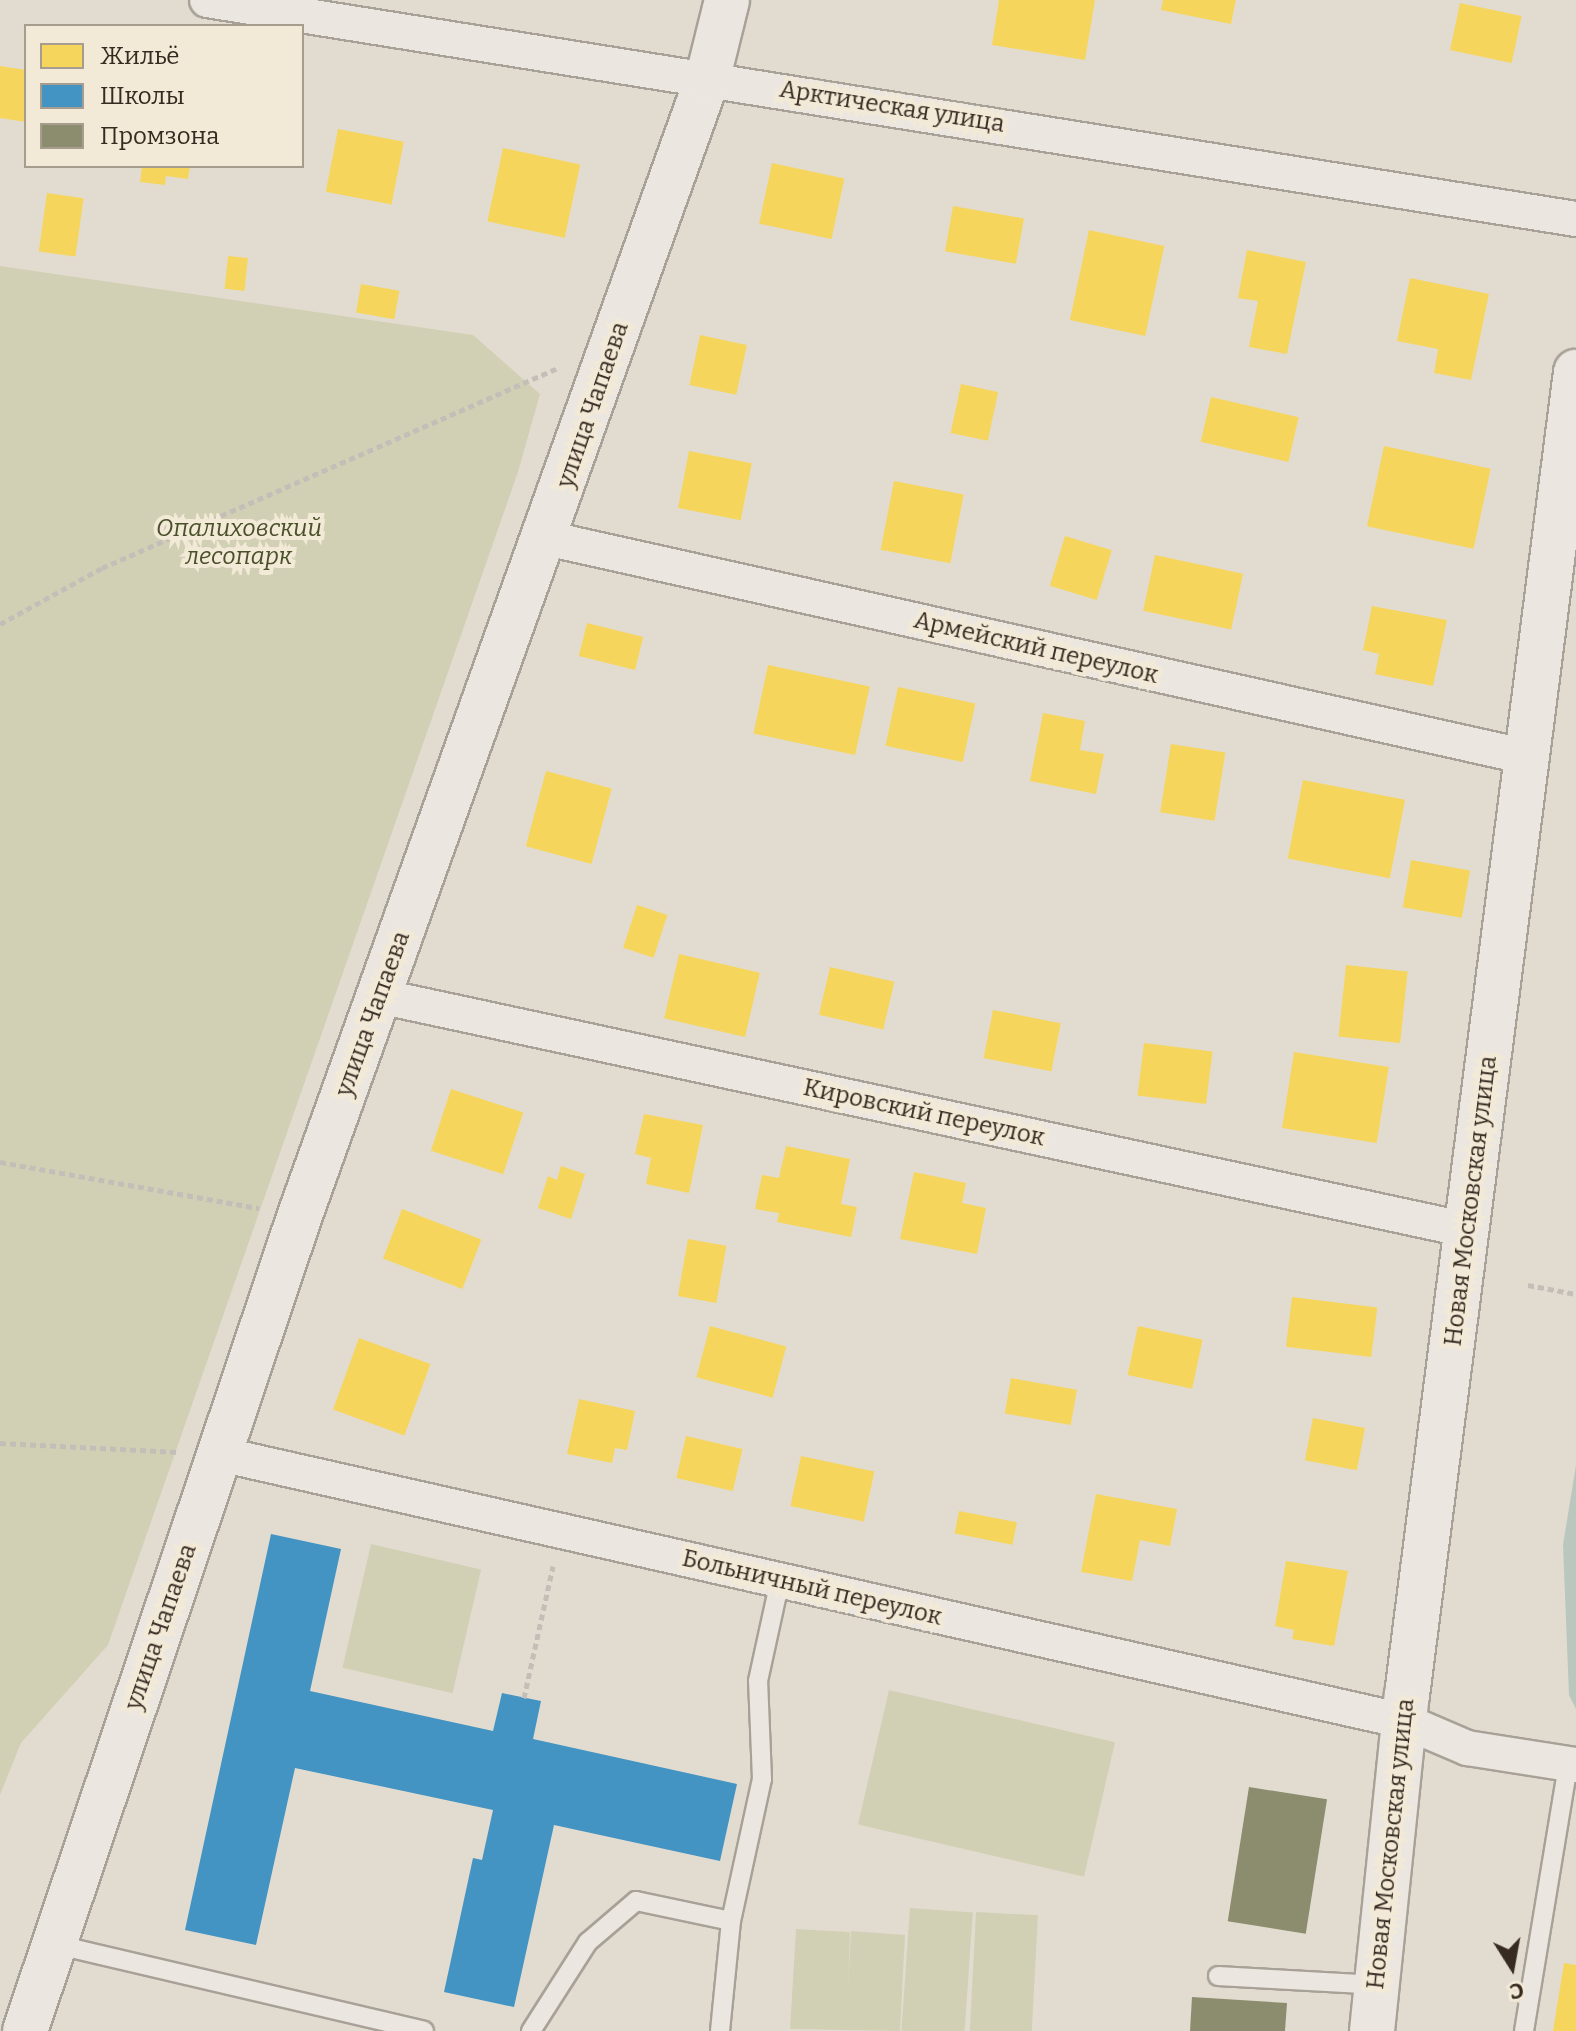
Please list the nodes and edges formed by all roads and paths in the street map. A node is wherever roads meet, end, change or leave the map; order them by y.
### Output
1 (207, 0) edge
2 (727, 0) edge
3 (708, 77) junction
4 (1576, 219) edge
5 (616, 337) junction
6 (1576, 372) edge
7 (546, 538) junction
8 (0, 624) edge
9 (1527, 757) junction
10 (379, 996) junction
11 (0, 1162) edge
12 (300, 1215) junction
13 (1468, 1230) junction
14 (1528, 1285) dead end
15 (1576, 1294) edge
16 (0, 1443) edge
17 (220, 1454) junction
18 (553, 1565) dead end
19 (780, 1580) junction
20 (524, 1698) dead end
21 (1404, 1721) junction
22 (1572, 1765) edge
23 (731, 1921) junction
24 (54, 1944) junction
25 (1218, 1976) dead end
26 (1377, 1985) junction
27 (25, 2031) edge
28 (424, 2031) edge
29 (531, 2031) edge
30 (720, 2031) edge
31 (1372, 2031) edge
32 (1524, 2031) edge

1 - 3 street, Арктическая улица
2 - 3 street, улица Чапаева
3 - 4 street, Арктическая улица
3 - 5 street, улица Чапаева
5 - 7 street, улица Чапаева
5 - 8 path
6 - 9 street, Новая Московская улица
7 - 9 street, Армейский переулок
7 - 10 street, улица Чапаева
9 - 13 street, Новая Московская улица
10 - 12 street, улица Чапаева
10 - 13 street, Кировский переулок
11 - 12 path
12 - 17 street, улица Чапаева
13 - 21 street, Новая Московская улица
14 - 15 path
16 - 17 path
17 - 19 street, Больничный переулок
17 - 24 street, улица Чапаева
18 - 20 path
19 - 21 street, Больничный переулок
19 - 23 lane
21 - 22 street, Больничный переулок
21 - 26 street, Новая Московская улица
22 - 32 lane
23 - 29 lane
23 - 30 lane
24 - 27 street, улица Чапаева
24 - 28 lane
25 - 26 lane
26 - 31 street, Новая Московская улица

